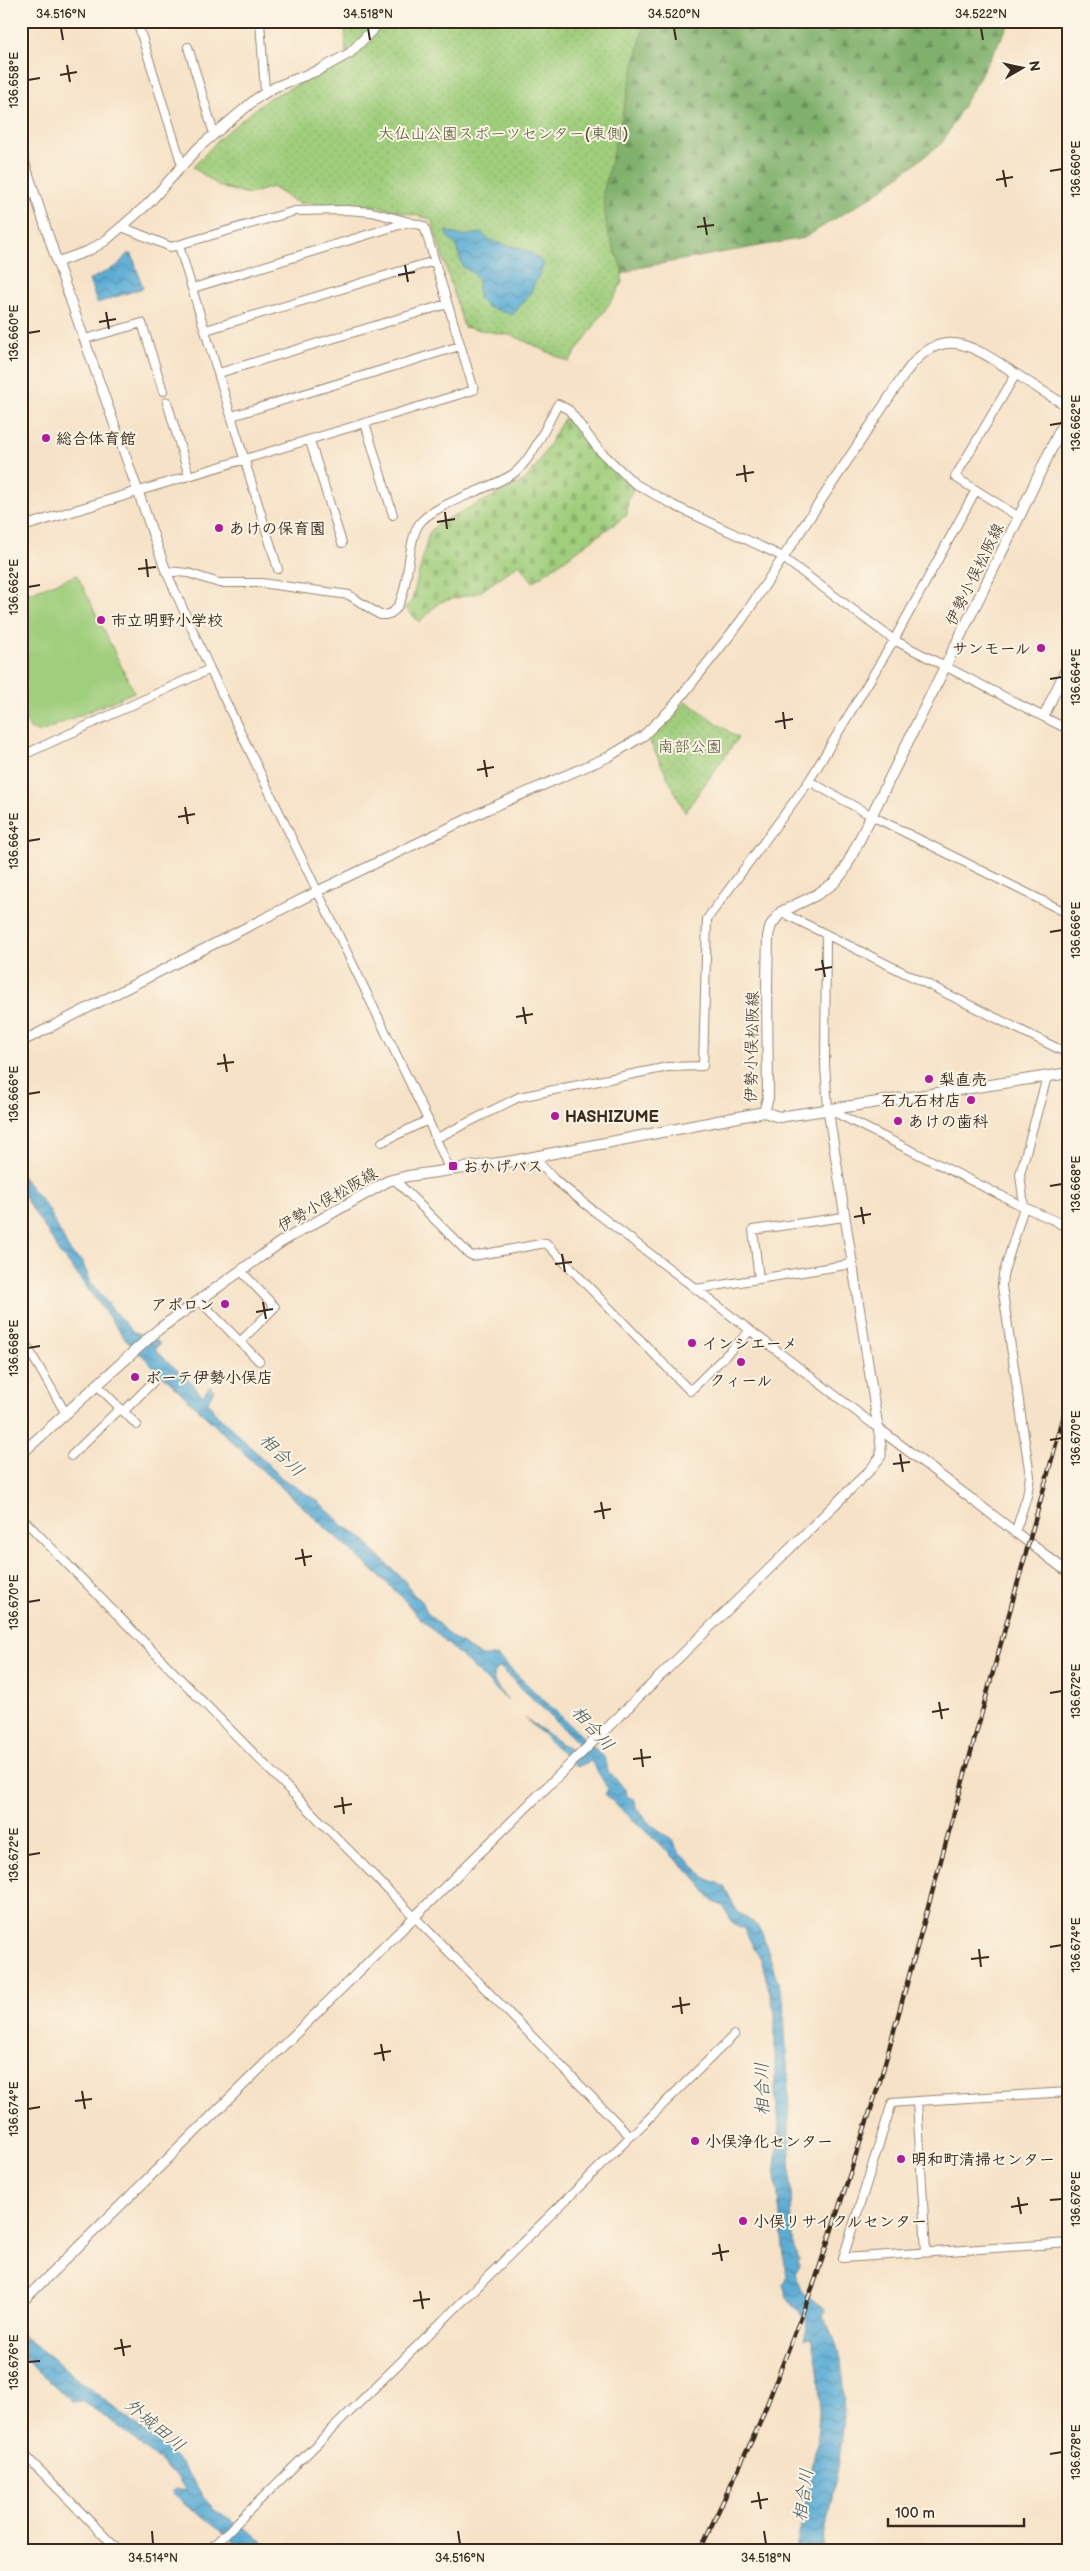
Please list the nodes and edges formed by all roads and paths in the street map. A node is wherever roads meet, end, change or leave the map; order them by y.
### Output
1 (137, 21) edge
2 (260, 21) edge
3 (381, 21) edge
4 (188, 47) dead end
5 (265, 92) junction
6 (214, 134) junction
7 (21, 152) edge
8 (182, 166) junction
9 (411, 222) junction
10 (122, 226) junction
11 (179, 246) junction
12 (434, 261) junction
13 (57, 262) junction
14 (193, 288) junction
15 (447, 304) junction
16 (206, 330) junction
17 (85, 339) junction
18 (460, 346) junction
19 (219, 373) junction
20 (1016, 374) junction
21 (164, 392) dead end
22 (167, 402) dead end
23 (1069, 407) edge
24 (1069, 411) edge
25 (232, 416) junction
26 (365, 423) junction
27 (310, 440) junction
28 (245, 460) junction
29 (190, 476) junction
30 (976, 490) junction
31 (139, 491) junction
32 (393, 515) dead end
33 (1019, 517) junction
34 (21, 527) edge
35 (342, 543) dead end
36 (784, 559) junction
37 (278, 569) dead end
38 (166, 571) junction
39 (894, 640) junction
40 (1069, 662) edge
41 (946, 666) junction
42 (210, 669) junction
43 (1044, 716) junction
44 (1069, 730) edge
45 (21, 748) edge
46 (809, 781) junction
47 (872, 816) junction
48 (318, 891) junction
49 (1069, 901) edge
50 (781, 912) junction
51 (1066, 912) edge
52 (826, 934) junction
53 (21, 1042) edge
54 (1069, 1054) edge
55 (1069, 1073) edge
56 (1048, 1077) junction
57 (828, 1109) junction
58 (764, 1112) junction
59 (428, 1120) junction
60 (437, 1138) junction
61 (382, 1142) dead end
62 (534, 1157) junction
63 (450, 1171) junction
64 (394, 1179) junction
65 (1024, 1207) junction
66 (844, 1216) junction
67 (1064, 1220) edge
68 (852, 1264) junction
69 (241, 1271) junction
70 (759, 1279) junction
71 (696, 1289) junction
72 (199, 1300) junction
73 (750, 1331) junction
74 (21, 1336) edge
75 (240, 1342) junction
76 (259, 1361) dead end
77 (152, 1382) dead end
78 (97, 1385) junction
79 (121, 1411) junction
80 (66, 1414) junction
81 (137, 1425) dead end
82 (878, 1428) junction
83 (21, 1454) edge
84 (71, 1456) dead end
85 (21, 1517) edge
86 (1015, 1533) junction
87 (1069, 1573) edge
88 (414, 1918) junction
89 (734, 2035) dead end
90 (1069, 2092) edge
91 (917, 2102) junction
92 (630, 2136) junction
93 (1069, 2243) edge
94 (926, 2252) junction
95 (21, 2303) edge
96 (21, 2452) edge
97 (118, 2550) edge
98 (210, 2550) edge

1 - 8 street
2 - 5 street
3 - 5 street
4 - 6 street
5 - 6 street
6 - 8 street
7 - 13 street
8 - 10 street
9 - 11 street
9 - 12 street
9 - 14 street
10 - 11 street
10 - 13 street
11 - 14 street
12 - 15 street
12 - 16 street
13 - 17 street
14 - 16 street
15 - 18 street
15 - 19 street
16 - 19 street
17 - 21 street
17 - 31 street
18 - 25 street
18 - 26 street
19 - 25 street
20 - 23 street
20 - 30 street
20 - 36 street
22 - 29 street
24 - 33 main road, 伊勢小俣松阪線
25 - 28 street
26 - 27 street
26 - 32 street
27 - 28 street
27 - 35 street
28 - 29 street
28 - 37 street
29 - 31 street
30 - 33 street
30 - 39 street
31 - 34 street
31 - 38 street
33 - 41 main road, 伊勢小俣松阪線
36 - 38 street
36 - 39 street
36 - 48 street
38 - 42 street
39 - 41 street
39 - 46 street
40 - 43 street
41 - 43 street
41 - 47 main road, 伊勢小俣松阪線
42 - 45 street
42 - 48 street
43 - 44 street
46 - 47 street
46 - 60 street
47 - 50 main road, 伊勢小俣松阪線
47 - 51 street
48 - 53 street
48 - 59 street
49 - 51 street
50 - 52 street
50 - 58 main road, 伊勢小俣松阪線
52 - 54 street
52 - 57 street
55 - 56 main road
56 - 57 main road
56 - 65 street
57 - 58 main road
57 - 65 street
57 - 66 street
58 - 62 main road, 伊勢小俣松阪線
59 - 60 street
59 - 61 street
60 - 63 street
62 - 63 main road, 伊勢小俣松阪線
62 - 71 street
63 - 64 main road, 伊勢小俣松阪線
64 - 69 main road, 伊勢小俣松阪線
64 - 73 street
65 - 67 street
65 - 86 street
66 - 68 street
66 - 70 street
68 - 70 street
68 - 82 street
69 - 72 main road, 伊勢小俣松阪線
69 - 75 street
70 - 71 street
71 - 73 street
72 - 75 street
72 - 78 main road, 伊勢小俣松阪線
73 - 82 street
74 - 80 street
75 - 76 street
77 - 79 street
78 - 79 street
78 - 80 main road, 伊勢小俣松阪線
79 - 81 street
79 - 84 street
80 - 83 main road, 伊勢小俣松阪線
82 - 86 street
82 - 88 street
85 - 88 street
86 - 87 street
88 - 92 street
88 - 95 street
89 - 92 street
90 - 91 street
91 - 94 street
91 - 94 street
92 - 98 street
93 - 94 street
96 - 97 street

